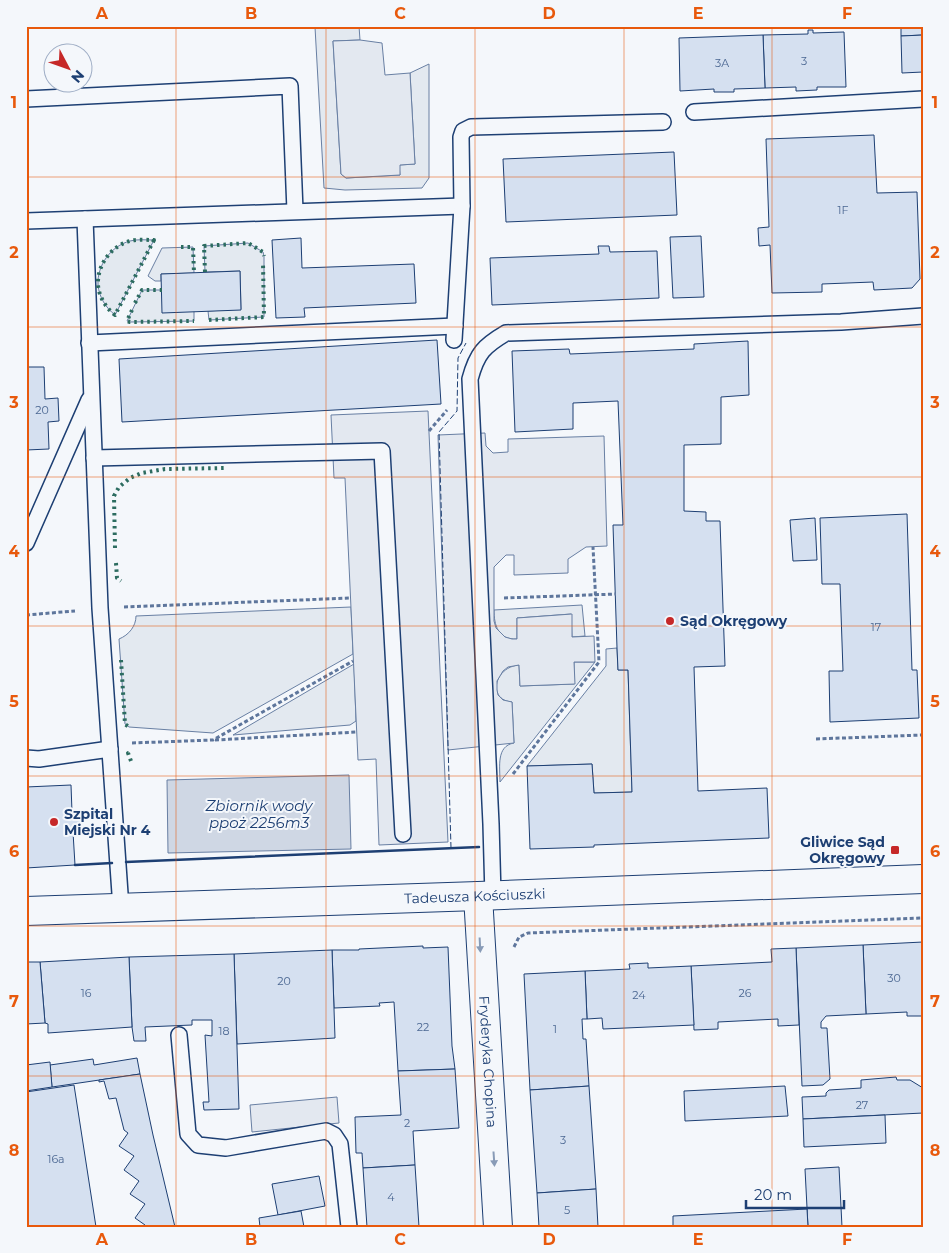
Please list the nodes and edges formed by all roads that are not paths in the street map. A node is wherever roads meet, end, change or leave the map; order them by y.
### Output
1 (26, 99) edge
2 (923, 99) edge
3 (694, 112) dead end
4 (663, 122) dead end
5 (462, 206) junction
6 (295, 212) junction
7 (84, 219) junction
8 (26, 221) edge
9 (923, 316) edge
10 (89, 343) junction
11 (91, 396) junction
12 (94, 458) junction
13 (26, 543) edge
14 (110, 747) junction
15 (26, 758) edge
16 (403, 834) dead end
17 (923, 879) edge
18 (485, 896) junction
19 (121, 908) junction
20 (26, 911) edge
21 (179, 1035) dead end
22 (349, 1227) edge
23 (498, 1227) edge

1 - 6 lane
2 - 3 lane
4 - 5 lane
5 - 6 lane
5 - 10 lane
6 - 7 lane
7 - 8 lane
7 - 10 lane
9 - 18 lane
10 - 11 lane
11 - 12 lane
11 - 13 lane
12 - 14 lane
12 - 16 lane
14 - 15 lane
14 - 19 lane
17 - 18 street, Tadeusza Kościuszki
18 - 19 street, Tadeusza Kościuszki
18 -> 23 street, Fryderyka Chopina
19 - 20 street, Tadeusza Kościuszki
21 - 22 lane

